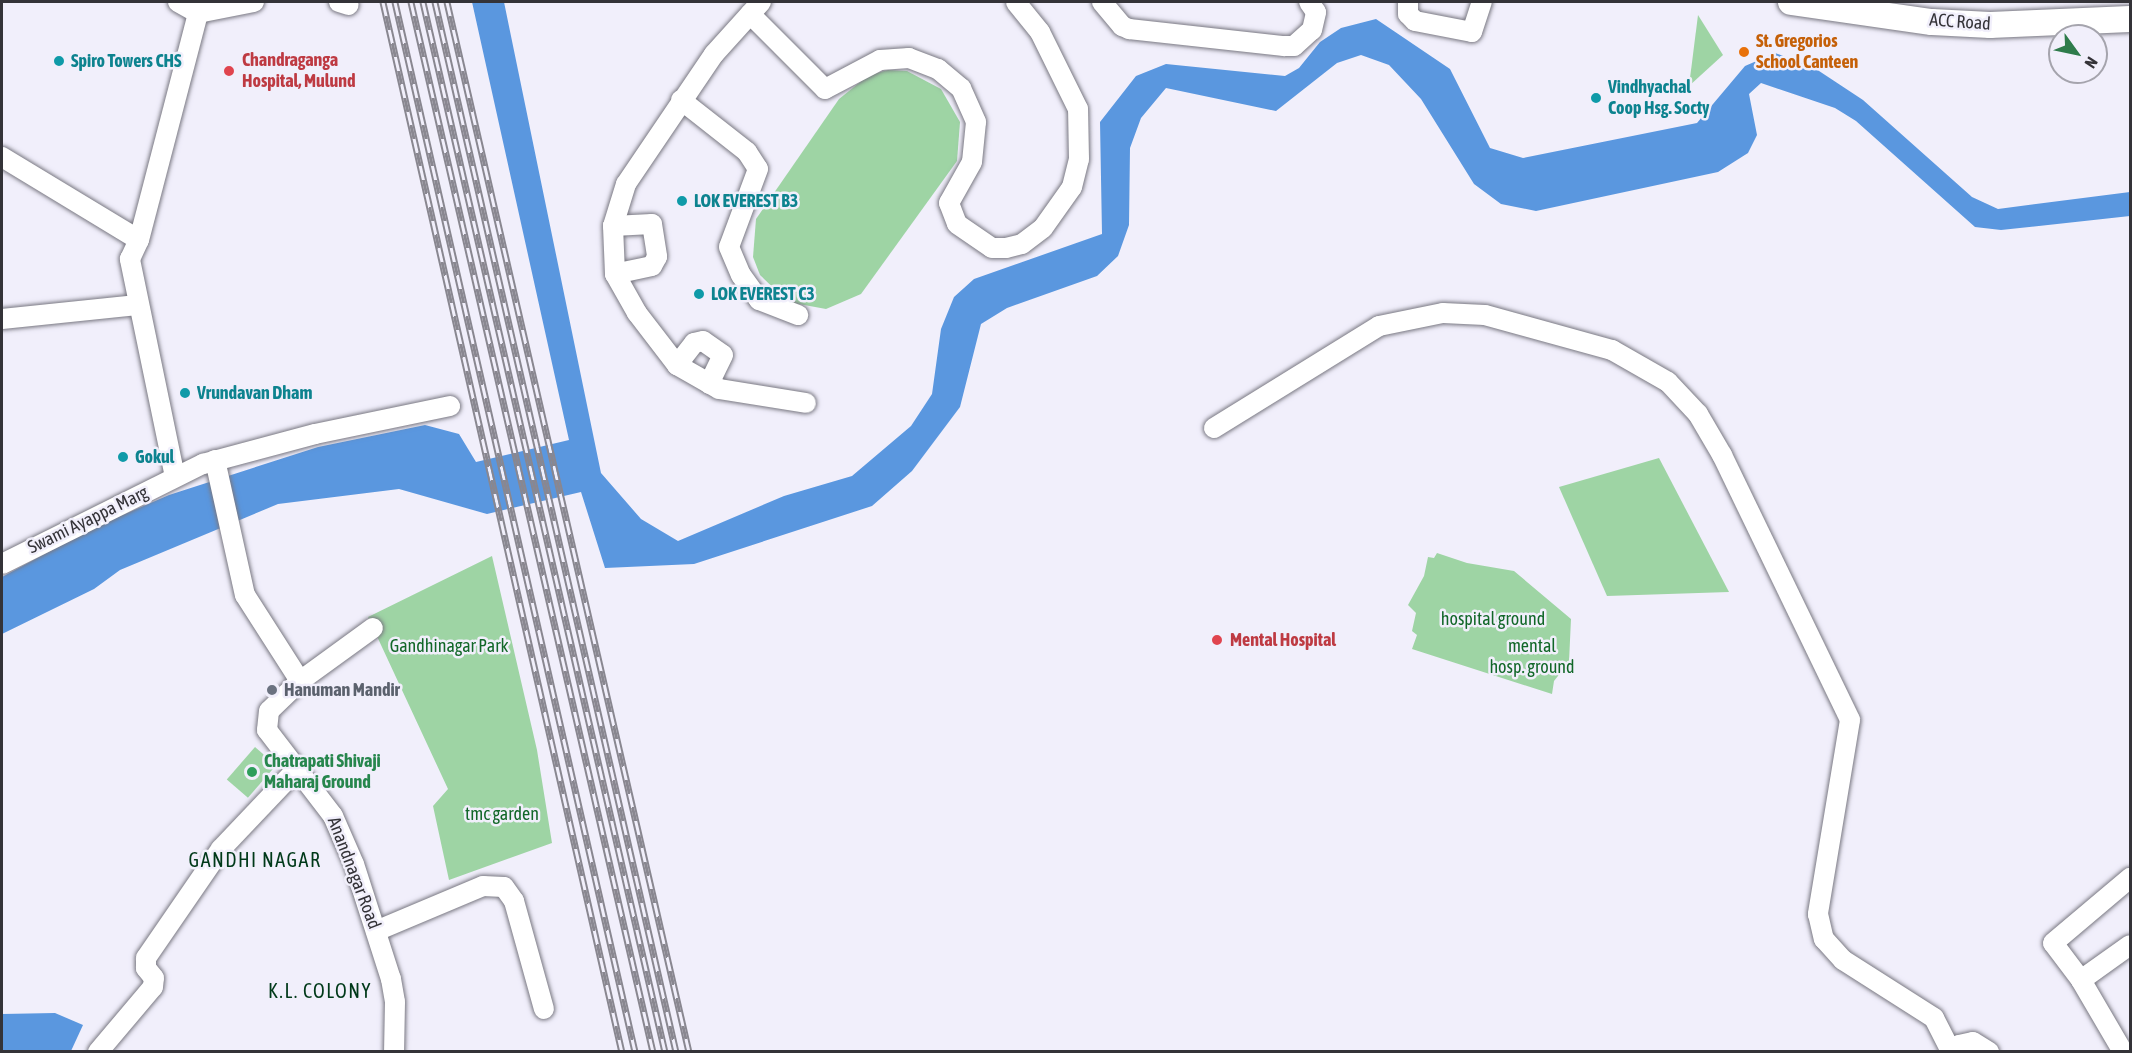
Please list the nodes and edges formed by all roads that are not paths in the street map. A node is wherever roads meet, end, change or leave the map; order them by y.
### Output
1 (178, 2) edge
2 (254, 2) edge
3 (1016, 2) edge
4 (1102, 2) edge
5 (1310, 2) edge
6 (1408, 2) edge
7 (1482, 2) edge
8 (1791, 2) edge
9 (755, 8) edge
10 (198, 13) junction
11 (2130, 19) edge
12 (681, 100) junction
13 (2, 157) edge
14 (613, 226) junction
15 (139, 240) junction
16 (615, 274) junction
17 (137, 305) junction
18 (798, 315) dead end
19 (2, 319) edge
20 (677, 365) junction
21 (709, 384) junction
22 (806, 403) dead end
23 (450, 406) dead end
24 (1214, 428) dead end
25 (217, 468) junction
26 (176, 477) junction
27 (2, 564) edge
28 (373, 628) dead end
29 (300, 681) junction
30 (298, 768) junction
31 (2130, 878) edge
32 (376, 931) junction
33 (2130, 945) edge
34 (2081, 980) junction
35 (544, 1009) dead end
36 (98, 1052) edge
37 (394, 1052) edge
38 (1952, 1052) edge
39 (1989, 1052) edge
40 (2122, 1052) edge

1 - 10 street
2 - 10 street
3 - 9 street
4 - 5 street
6 - 7 street
8 - 11 street, ACC Road
9 - 12 street
10 - 15 street
12 - 14 street
12 - 18 street
13 - 15 street
14 - 16 street
14 - 16 street
15 - 17 street
16 - 20 street
17 - 19 street
17 - 26 street
20 - 21 street
20 - 21 street
21 - 22 street
23 - 25 street, Swami Ayappa Marg
24 - 38 street
25 - 26 street, Swami Ayappa Marg
25 - 29 street
26 - 27 street, Swami Ayappa Marg
28 - 29 street
29 - 30 street, Anandnagar Road
30 - 32 street, Anandnagar Road
30 - 36 street
31 - 34 street
32 - 35 street
32 - 37 street, Anandnagar Road
33 - 34 street
34 - 40 street
38 - 39 street

